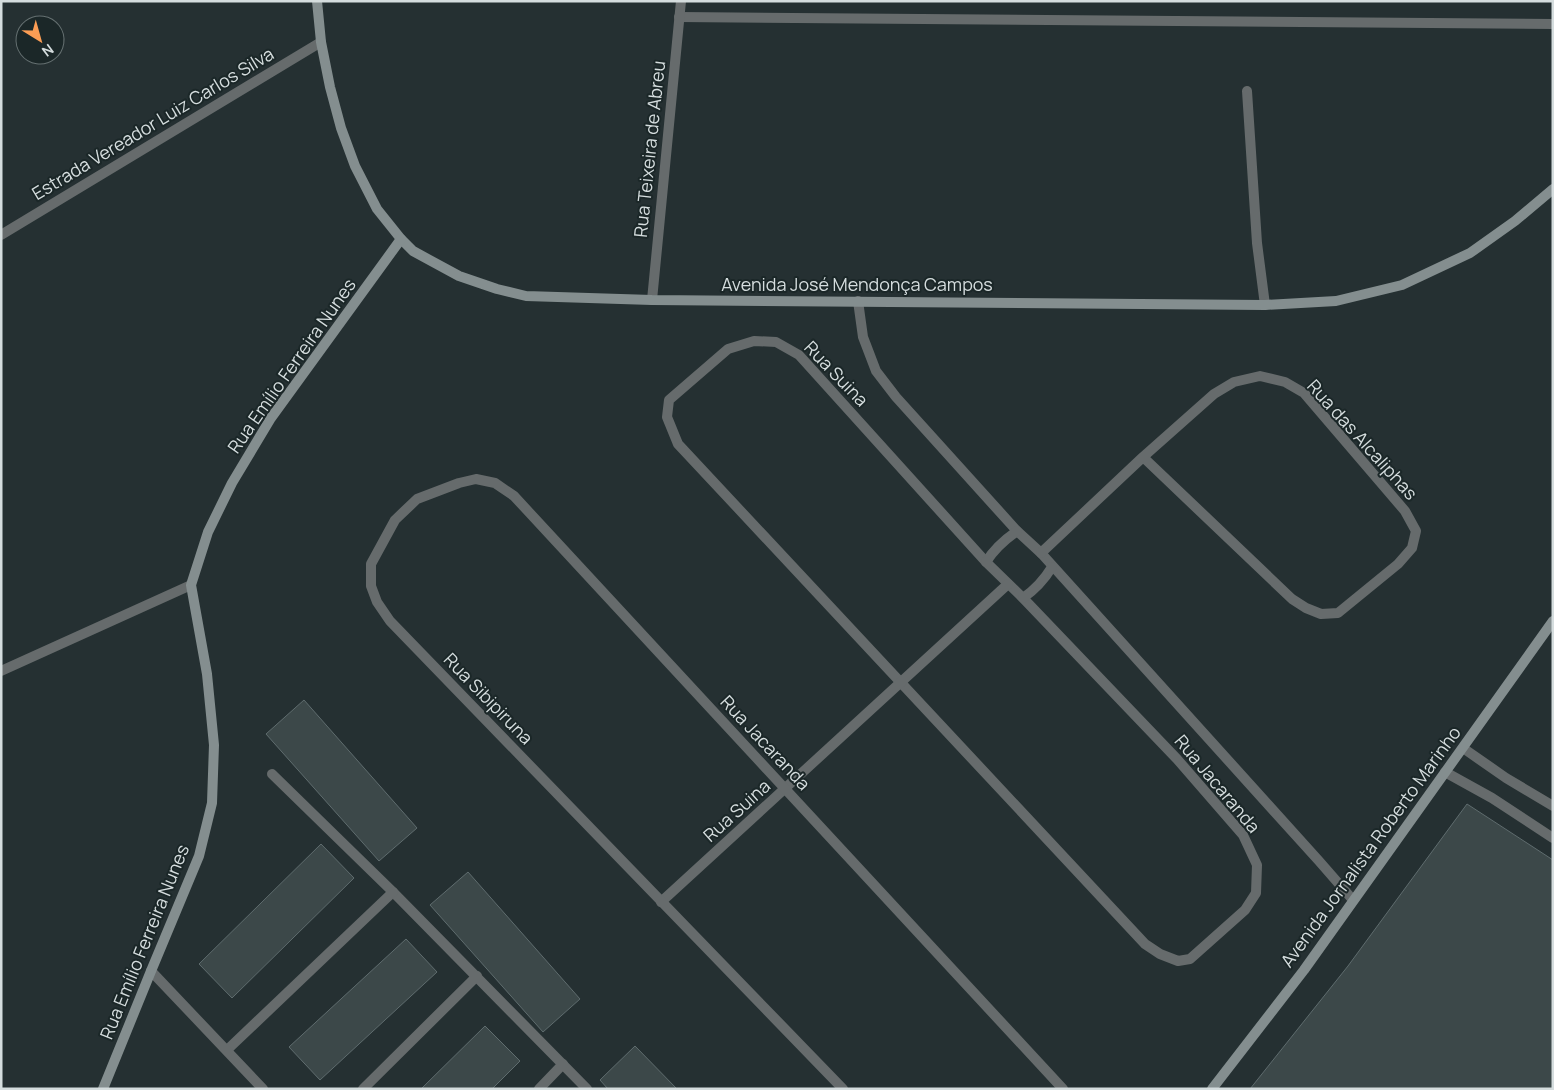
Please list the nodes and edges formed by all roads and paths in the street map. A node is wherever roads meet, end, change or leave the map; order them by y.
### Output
1 (318, 1) edge
2 (681, 1) edge
3 (680, 17) junction
4 (1553, 24) edge
5 (321, 42) junction
6 (1247, 91) dead end
7 (1553, 189) edge
8 (1, 235) edge
9 (401, 239) junction
10 (652, 300) junction
11 (858, 302) junction
12 (1265, 305) junction
13 (1142, 457) junction
14 (417, 499) joint
15 (1016, 531) junction
16 (1041, 553) junction
17 (986, 562) junction
18 (1052, 566) junction
19 (1008, 584) junction
20 (191, 585) junction
21 (1024, 598) junction
22 (1553, 621) edge
23 (1, 671) edge
24 (900, 682) junction
25 (1462, 748) junction
26 (1445, 772) junction
27 (272, 774) dead end
28 (785, 789) junction
29 (1553, 806) edge
30 (1553, 838) edge
31 (393, 892) junction
32 (1353, 900) junction
33 (661, 902) junction
34 (150, 971) junction
35 (476, 976) junction
36 (227, 1050) junction
37 (564, 1064) junction
38 (103, 1089) edge
39 (263, 1089) edge
40 (364, 1089) edge
41 (539, 1089) edge
42 (587, 1089) edge
43 (843, 1089) edge
44 (1063, 1089) edge
45 (1212, 1089) edge

1 - 5 main road, Avenida José Mendonça Campos
2 - 3 street, Rua Teixeira de Abreu
3 - 4 street
3 - 10 street, Rua Teixeira de Abreu
5 - 8 street, Estrada Vereador Luiz Carlos Silva
5 - 9 main road, Avenida José Mendonça Campos
6 - 12 street
7 - 12 main road, Avenida José Mendonça Campos
9 - 10 main road, Avenida José Mendonça Campos
9 - 20 main road, Rua Emílio Ferreira Nunes
10 - 11 main road, Avenida José Mendonça Campos
11 - 12 main road, Avenida José Mendonça Campos
11 - 15 street
13 - 13 street, Rua das Alcaliphas
13 - 16 street, Rua das Alcaliphas
14 - 28 street, Rua Jacaranda
14 - 33 street, Rua Sibipiruna
15 - 16 street
15 - 17 street
16 - 18 street
17 - 19 street, Rua Suina
17 - 24 street, Rua Suina
18 - 21 street
18 - 32 street
19 - 21 street, Rua Jacaranda
19 - 24 street, Rua Suina
20 - 23 street
20 - 34 main road, Rua Emílio Ferreira Nunes
21 - 24 street, Rua Jacaranda
22 - 25 main road, Avenida Jornalista Roberto Marinho
24 - 28 street, Rua Suina
25 - 26 main road, Avenida Jornalista Roberto Marinho
25 - 29 street
26 - 30 street
26 - 32 main road, Avenida Jornalista Roberto Marinho
27 - 31 street
28 - 33 street, Rua Suina
28 - 44 street, Rua Jacaranda
31 - 35 street
31 - 36 street
32 - 45 main road, Avenida Jornalista Roberto Marinho
33 - 43 street
34 - 36 street
34 - 38 main road, Rua Emílio Ferreira Nunes
35 - 37 street
35 - 40 street
36 - 39 street
37 - 41 street
37 - 42 street

